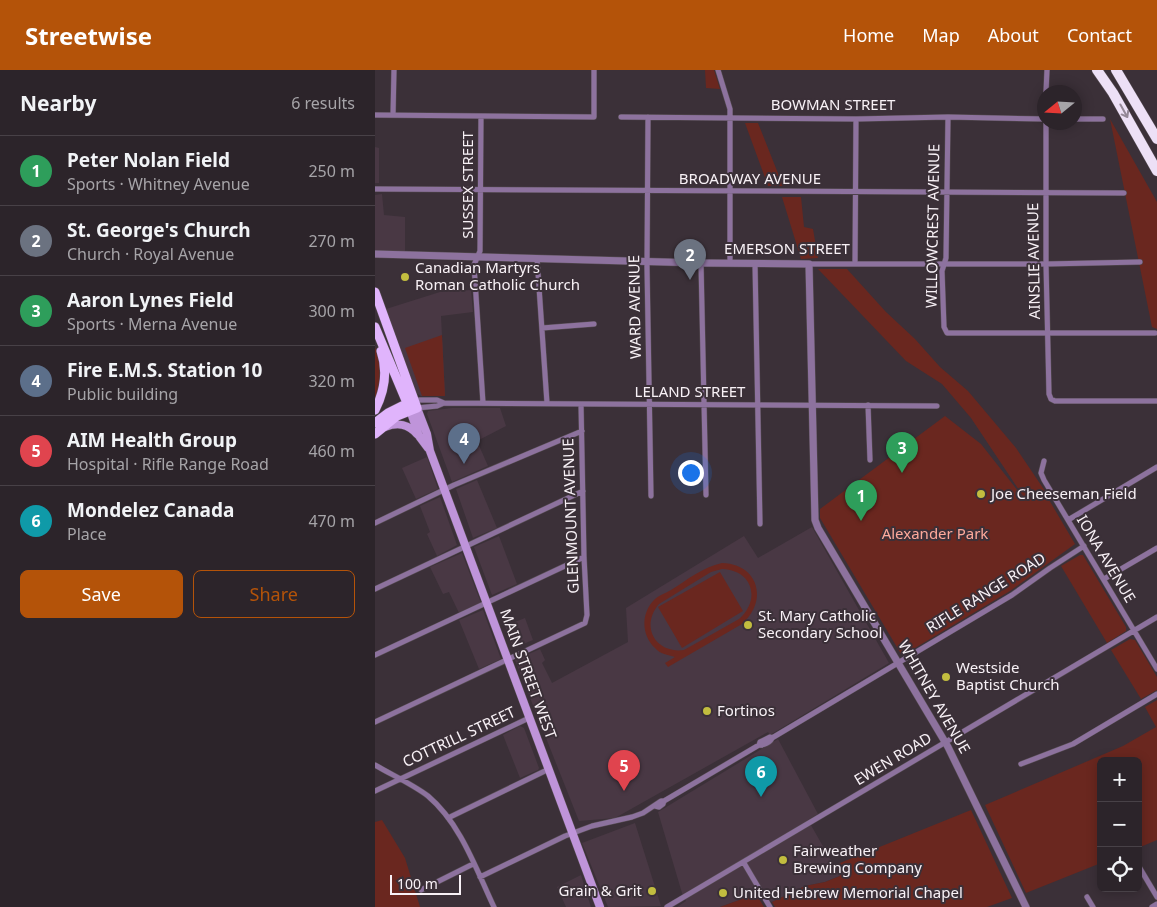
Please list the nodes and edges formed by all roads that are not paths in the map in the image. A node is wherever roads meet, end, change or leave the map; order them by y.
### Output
1 (394, 70) edge
2 (594, 70) edge
3 (719, 70) edge
4 (1047, 70) edge
5 (1097, 70) edge
6 (1116, 70) edge
7 (1046, 85) edge
8 (375, 115) edge
9 (393, 115) junction
10 (481, 117) junction
11 (621, 117) dead end
12 (648, 117) junction
13 (731, 117) junction
14 (948, 118) junction
15 (856, 119) junction
16 (1082, 119) edge
17 (1103, 119) dead end
18 (1037, 121) edge
19 (1045, 130) edge
20 (1157, 139) edge
21 (1157, 172) edge
22 (375, 189) edge
23 (481, 190) junction
24 (648, 191) junction
25 (730, 191) junction
26 (856, 192) junction
27 (947, 192) junction
28 (1046, 193) junction
29 (1124, 193) dead end
30 (375, 254) edge
31 (478, 256) junction
32 (537, 258) junction
33 (647, 261) junction
34 (1140, 262) dead end
35 (701, 263) junction
36 (730, 263) junction
37 (755, 264) junction
38 (809, 264) junction
39 (855, 264) junction
40 (945, 264) junction
41 (1046, 264) junction
42 (375, 292) edge
43 (594, 324) dead end
44 (375, 327) edge
45 (542, 328) junction
46 (1155, 333) dead end
47 (375, 334) edge
48 (1048, 334) junction
49 (1157, 401) edge
50 (483, 403) junction
51 (547, 403) junction
52 (581, 404) junction
53 (649, 404) junction
54 (704, 404) junction
55 (758, 404) junction
56 (412, 405) junction
57 (812, 405) junction
58 (868, 405) junction
59 (937, 406) dead end
60 (375, 410) edge
61 (376, 429) edge
62 (582, 431) junction
63 (419, 436) junction
64 (430, 451) junction
65 (870, 460) dead end
66 (1044, 461) dead end
67 (1157, 467) edge
68 (445, 490) junction
69 (583, 491) junction
70 (706, 495) dead end
71 (651, 496) dead end
72 (1068, 520) junction
73 (375, 523) edge
74 (760, 524) dead end
75 (466, 546) junction
76 (1084, 546) junction
77 (1157, 548) edge
78 (584, 557) junction
79 (1104, 579) junction
80 (375, 589) edge
81 (487, 603) junction
82 (1157, 617) edge
83 (1134, 631) junction
84 (375, 655) edge
85 (508, 660) junction
86 (899, 662) junction
87 (1157, 669) edge
88 (1157, 694) edge
89 (529, 718) junction
90 (375, 722) edge
91 (946, 742) junction
92 (1021, 764) dead end
93 (375, 765) edge
94 (549, 769) junction
95 (400, 779) junction
96 (375, 791) edge
97 (448, 818) junction
98 (572, 833) junction
99 (744, 862) junction
100 (473, 864) junction
101 (1142, 872) edge
102 (480, 878) junction
103 (421, 890) dead end
104 (1087, 897) dead end
105 (1157, 897) edge
106 (1157, 904) edge
107 (494, 907) edge
108 (600, 907) edge
109 (667, 907) edge
110 (770, 907) edge
111 (1026, 907) edge
112 (1093, 907) edge
113 (1152, 907) edge

1 - 9 street
2 - 10 street
3 - 13 street
4 - 7 street
5 -> 21 highway
6 - 20 highway
8 - 9 street
9 - 10 street
10 - 23 street, SUSSEX STREET
11 - 12 street, BOWMAN STREET
12 - 13 street, BOWMAN STREET
12 - 24 street, WARD AVENUE
13 - 15 street, BOWMAN STREET
13 - 25 street
14 - 15 street, BOWMAN STREET
14 - 18 street, BOWMAN STREET
14 - 27 street, WILLOWCREST AVENUE
15 - 26 street
16 - 17 street
19 - 28 street, AINSLIE AVENUE
22 - 23 street, BROADWAY AVENUE
23 - 24 street, BROADWAY AVENUE
23 - 31 street, SUSSEX STREET
24 - 25 street, BROADWAY AVENUE
24 - 33 street, WARD AVENUE
25 - 26 street, BROADWAY AVENUE
25 - 36 street
26 - 27 street, BROADWAY AVENUE
26 - 39 street
27 - 28 street, BROADWAY AVENUE
27 - 40 street, WILLOWCREST AVENUE
28 - 29 street, BROADWAY AVENUE
28 - 41 street, AINSLIE AVENUE
30 - 31 street, EMERSON STREET
31 - 32 street, EMERSON STREET
31 - 50 street, SUSSEX STREET
32 - 33 street, EMERSON STREET
32 - 45 street
33 - 35 street, EMERSON STREET
33 - 53 street, WARD AVENUE
34 - 41 street, EMERSON STREET
35 - 36 street, EMERSON STREET
35 - 54 street
36 - 37 street, EMERSON STREET
37 - 38 street, EMERSON STREET
37 - 55 street
38 - 39 street, EMERSON STREET
38 - 57 street, WHITNEY AVENUE
39 - 40 street, EMERSON STREET
40 - 41 street, EMERSON STREET
40 - 48 street, WILLOWCREST AVENUE
41 - 48 street, AINSLIE AVENUE
42 - 56 main road, MAIN STREET WEST
43 - 45 street
44 - 56 main road, MAIN STREET WEST
45 - 51 street
46 - 48 street
47 - 60 main road
48 - 49 street, AINSLIE AVENUE
50 - 51 street, LELAND STREET
50 - 56 street, LELAND STREET
51 - 52 street, LELAND STREET
52 - 53 street, LELAND STREET
52 - 62 street, GLENMOUNT AVENUE
53 - 54 street, LELAND STREET
53 - 71 street, WARD AVENUE
54 - 55 street, LELAND STREET
54 - 70 street
55 - 57 street, LELAND STREET
55 - 74 street
56 - 61 main road
56 - 63 main road, MAIN STREET WEST
56 - 64 main road, MAIN STREET WEST
57 - 58 street, LELAND STREET
57 - 86 street, WHITNEY AVENUE
58 - 59 street, LELAND STREET
58 - 65 street
61 - 63 main road
62 - 68 street
62 - 69 street, GLENMOUNT AVENUE
63 - 64 main road, MAIN STREET WEST
64 - 68 main road, MAIN STREET WEST
66 - 72 street, IONA AVENUE
67 - 72 street
68 - 73 street
68 - 75 main road, MAIN STREET WEST
69 - 75 street
69 - 78 street, GLENMOUNT AVENUE
72 - 76 street, IONA AVENUE
75 - 80 street
75 - 81 main road, MAIN STREET WEST
76 - 79 street, IONA AVENUE
76 - 86 street, RIFLE RANGE ROAD
77 - 79 street
78 - 81 street
78 - 85 street, GLENMOUNT AVENUE
79 - 83 street, IONA AVENUE
81 - 84 street
81 - 85 main road, MAIN STREET WEST
82 - 83 street, EWEN ROAD
83 - 87 street, IONA AVENUE
83 - 91 street, EWEN ROAD
85 - 89 main road, MAIN STREET WEST
85 - 90 street
86 - 91 street, WHITNEY AVENUE
86 - 98 street, RIFLE RANGE ROAD
88 - 92 street
89 - 94 main road, MAIN STREET WEST
89 - 95 street, COTTRILL STREET
91 - 99 street, EWEN ROAD
91 - 111 street, WHITNEY AVENUE
93 - 95 street
94 - 97 street
94 - 98 main road, MAIN STREET WEST
95 - 96 street, COTTRILL STREET
95 - 97 street
97 - 100 street
98 - 102 street, RIFLE RANGE ROAD
98 - 108 main road, MAIN STREET WEST
99 - 109 street, EWEN ROAD
99 - 110 street
100 - 102 street
100 - 103 street
101 - 105 street
102 - 107 street
104 - 112 street
106 - 113 street

